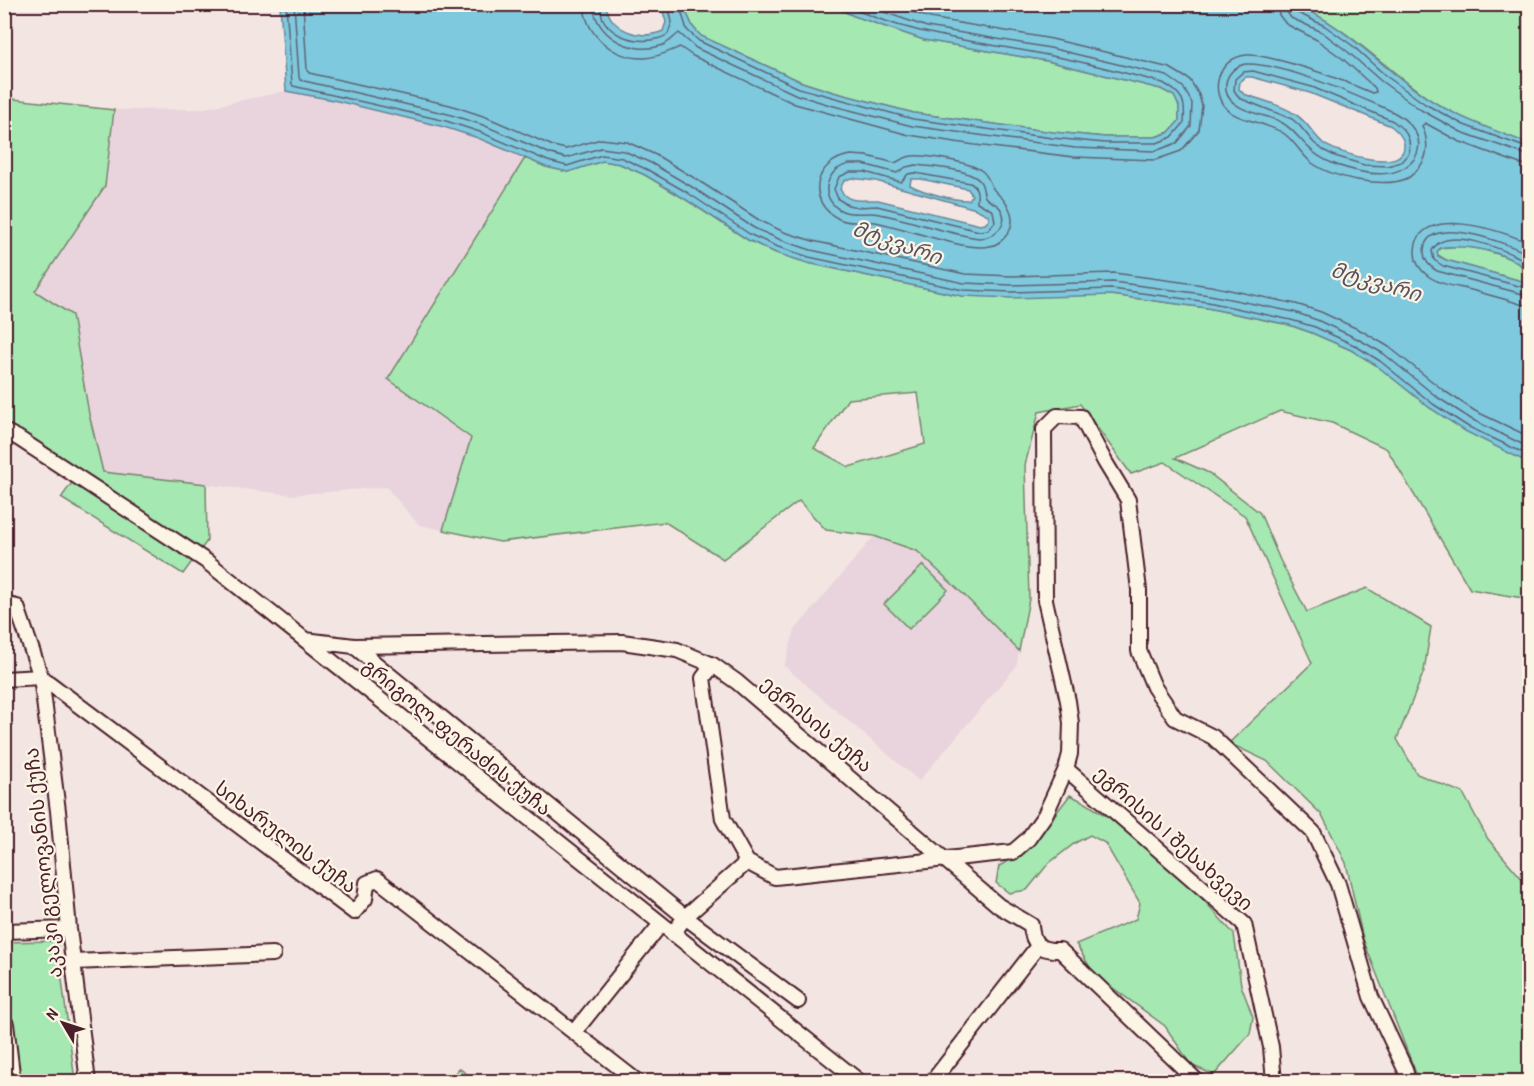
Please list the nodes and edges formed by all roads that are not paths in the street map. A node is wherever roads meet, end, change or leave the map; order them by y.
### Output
1 (4, 431) edge
2 (4, 604) edge
3 (303, 639) junction
4 (354, 646) junction
5 (713, 665) junction
6 (41, 677) junction
7 (4, 679) edge
8 (1066, 769) junction
9 (946, 860) junction
10 (747, 862) junction
11 (685, 917) junction
12 (661, 924) junction
13 (69, 929) junction
14 (4, 931) edge
15 (673, 934) junction
16 (1038, 946) junction
17 (273, 954) dead end
18 (73, 962) junction
19 (798, 1001) dead end
20 (4, 1024) edge
21 (575, 1031) junction
22 (13, 1082) edge
23 (88, 1082) edge
24 (638, 1082) edge
25 (860, 1082) edge
26 (932, 1082) edge
27 (1198, 1082) edge
28 (1274, 1082) edge
29 (1407, 1082) edge

1 - 3 street, გრიგოლ ფერაძის ქუჩა
2 - 6 street, აკაკი გელოვანის ქუჩა
3 - 4 street, ეგრისის ქუჩა
3 - 12 street, გრიგოლ ფერაძის ქუჩა
4 - 5 street, ეგრისის ქუჩა
4 - 11 street
5 - 9 street, ეგრისის ქუჩა
5 - 10 street
6 - 7 street
6 - 13 street, აკაკი გელოვანის ქუჩა
6 - 21 street, სიხარულის ქუჩა
8 - 9 street
8 - 28 street, ეგრისის I შესახვევი
8 - 29 street
9 - 10 street
9 - 16 street, ეგრისის ქუჩა
10 - 11 street
11 - 15 street
11 - 19 street
12 - 15 street, გრიგოლ ფერაძის ქუჩა
12 - 21 street
13 - 14 street
13 - 18 street, აკაკი გელოვანის ქუჩა
15 - 25 street, გრიგოლ ფერაძის ქუჩა
16 - 26 street
16 - 27 street
17 - 18 street
18 - 23 street, აკაკი გელოვანის ქუჩა
20 - 22 street
21 - 24 street, სიხარულის ქუჩა

